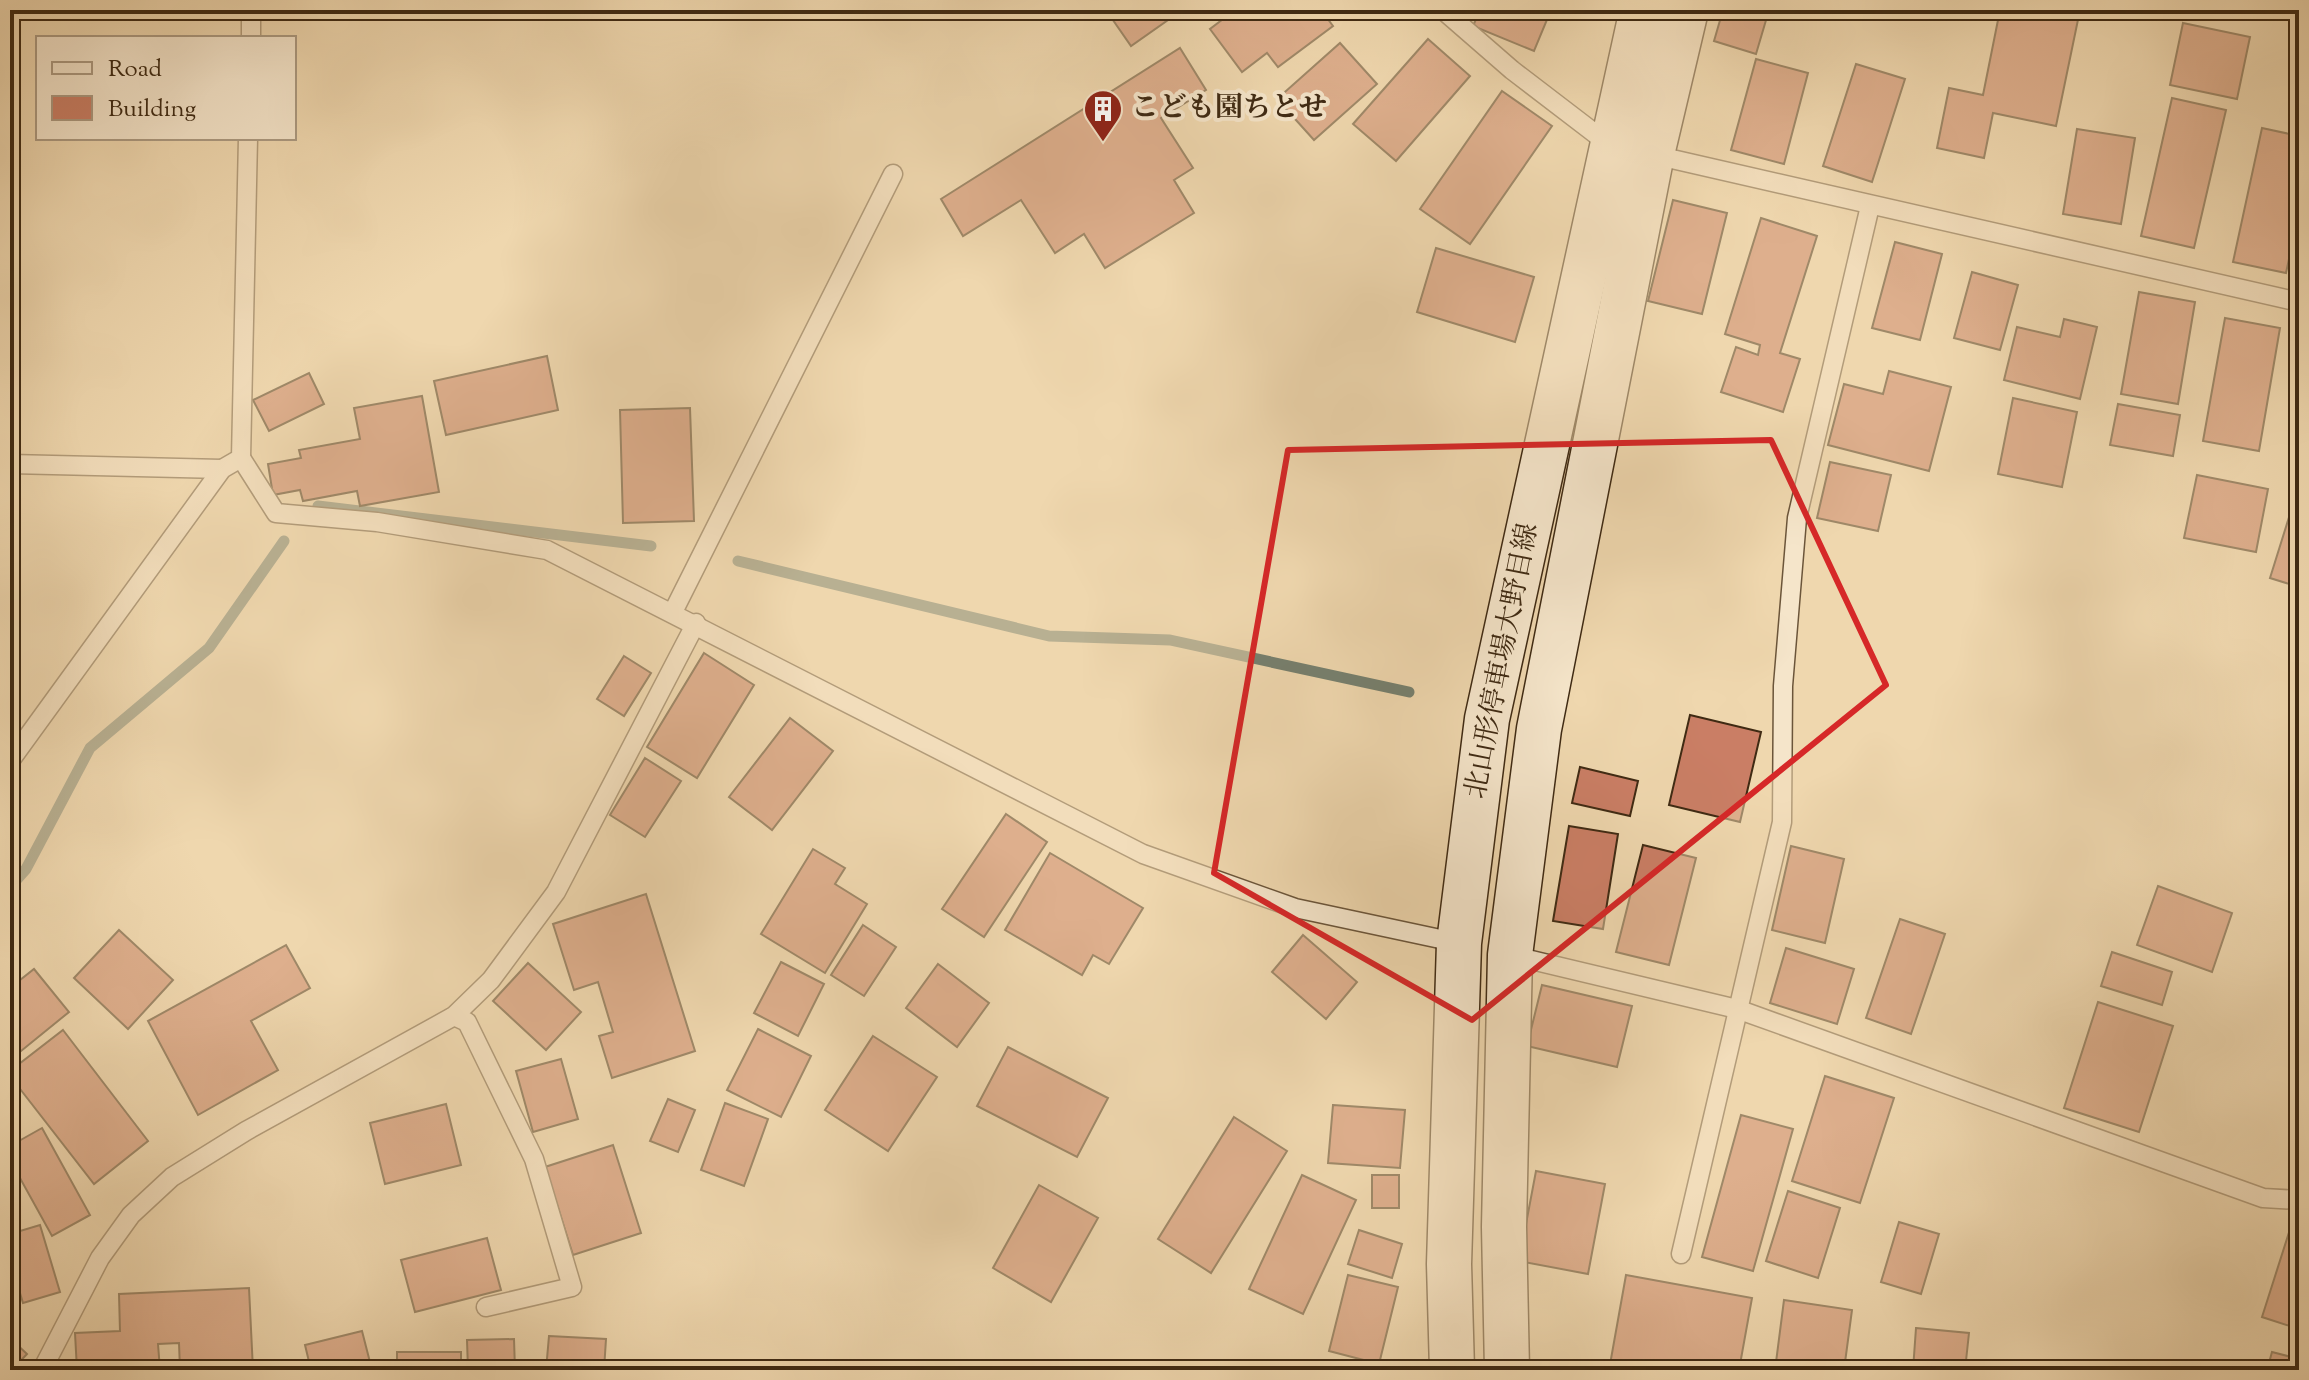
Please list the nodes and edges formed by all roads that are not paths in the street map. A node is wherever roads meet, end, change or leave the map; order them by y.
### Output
1 (251, 10) edge
2 (1443, 10) edge
3 (1642, 10) edge
4 (1686, 10) edge
5 (251, 36) edge
6 (248, 140) edge
7 (1631, 150) junction
8 (893, 174) dead end
9 (1870, 206) junction
10 (2299, 302) edge
11 (241, 458) junction
12 (10, 464) edge
13 (222, 469) junction
14 (673, 612) junction
15 (696, 623) junction
16 (10, 761) edge
17 (1459, 943) junction
18 (1510, 955) junction
19 (1737, 1009) junction
20 (454, 1016) junction
21 (2299, 1200) edge
22 (1681, 1254) dead end
23 (486, 1307) dead end
24 (42, 1370) edge
25 (1452, 1370) edge
26 (1507, 1370) edge

1 - 5 lane
2 - 7 lane
3 - 7 main road, 北山形停車場大野目線
4 - 7 main road, 北山形停車場大野目線
6 - 11 lane
7 - 9 lane
7 - 17 main road, 北山形停車場大野目線
7 - 18 main road, 北山形停車場大野目線
8 - 14 lane
9 - 10 lane
9 - 19 lane
11 - 13 lane
11 - 14 lane
12 - 13 lane
13 - 16 lane
14 - 15 lane
15 - 17 lane
15 - 20 lane
17 - 25 main road, 北山形停車場大野目線
18 - 19 lane
18 - 26 main road, 北山形停車場大野目線
19 - 21 lane
19 - 22 lane
20 - 23 lane
20 - 24 lane

